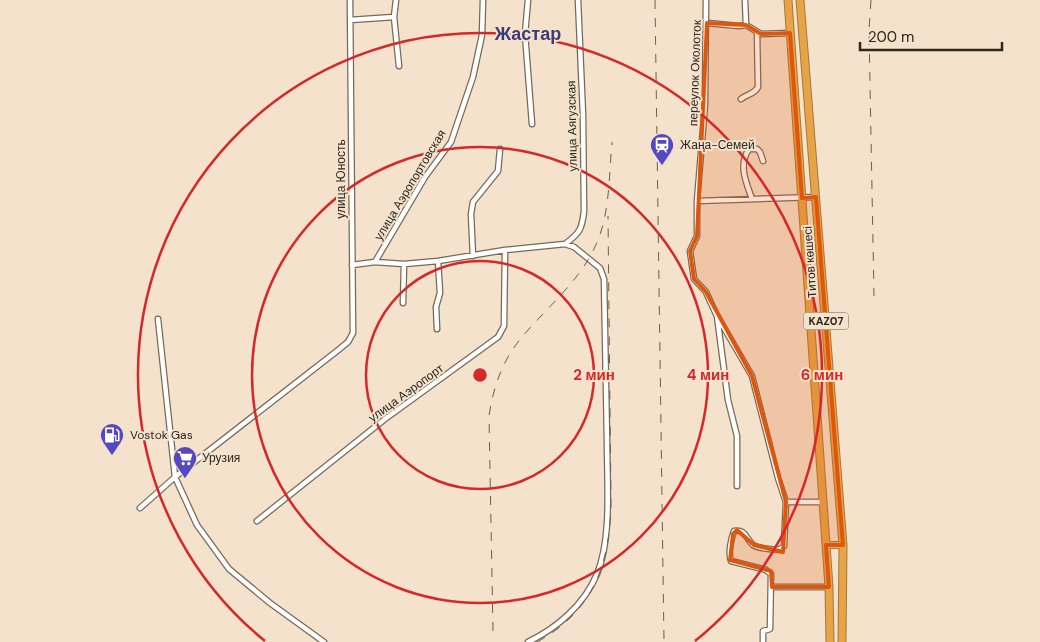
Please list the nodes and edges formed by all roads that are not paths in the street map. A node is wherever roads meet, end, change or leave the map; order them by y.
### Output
1 (350, 0) edge
2 (396, 0) edge
3 (483, 0) edge
4 (528, 0) edge
5 (578, 0) edge
6 (706, 0) edge
7 (745, 0) edge
8 (788, 0) edge
9 (800, 0) edge
10 (394, 17) junction
11 (350, 20) junction
12 (707, 23) junction
13 (746, 25) junction
14 (757, 32) junction
15 (790, 33) junction
16 (399, 66) dead end
17 (741, 99) dead end
18 (532, 124) dead end
19 (500, 149) dead end
20 (763, 161) dead end
21 (816, 197) junction
22 (802, 198) junction
23 (752, 199) junction
24 (697, 201) junction
25 (565, 244) junction
26 (505, 250) junction
27 (472, 256) junction
28 (375, 262) junction
29 (438, 262) junction
30 (404, 264) junction
31 (352, 265) junction
32 (404, 303) dead end
33 (716, 314) junction
34 (158, 319) dead end
35 (437, 329) dead end
36 (175, 477) junction
37 (736, 486) dead end
38 (786, 502) junction
39 (823, 502) junction
40 (140, 508) dead end
41 (257, 521) dead end
42 (826, 545) junction
43 (843, 545) junction
44 (772, 587) junction
45 (829, 588) junction
46 (324, 642) edge
47 (528, 642) edge
48 (763, 642) edge
49 (830, 642) edge
50 (842, 642) edge

1 - 11 street, улица Юность
2 - 10 street
3 - 28 street, улица Аэропортовская
4 - 18 street
5 - 25 street, улица Аягузская
6 - 12 street, переулок Околоток
7 - 13 street
8 - 15 highway, Титов көшесі / KAZ07
9 - 21 highway, Титов көшесі / KAZ07
10 - 11 street
10 - 16 street
11 - 31 street, улица Юность
12 - 13 street
12 - 24 street, переулок Околоток
13 - 14 street
14 - 15 street
14 - 17 street
15 - 22 highway, Титов көшесі / KAZ07
19 - 27 street
20 - 23 street
21 - 22 street
21 - 43 highway, Титов көшесі / KAZ07
22 - 23 street
22 - 39 highway, Титов көшесі / KAZ07
23 - 24 street
24 - 33 street, переулок Околоток
25 - 26 street
25 - 47 street
26 - 27 street
26 - 41 street, улица Аэропорт
27 - 29 street
28 - 30 street
28 - 31 street
29 - 30 street
29 - 35 street
30 - 32 street
31 - 36 street, улица Юность
33 - 37 street
33 - 38 street
34 - 36 street
36 - 40 street
36 - 46 street
38 - 39 street
38 - 44 street
39 - 42 highway, Титов көшесі / KAZ07
42 - 43 main road
42 - 45 highway, Титов көшесі / KAZ07
43 - 50 highway, Титов көшесі / KAZ07
44 - 45 street
44 - 48 street
45 - 49 highway, Титов көшесі / KAZ07

